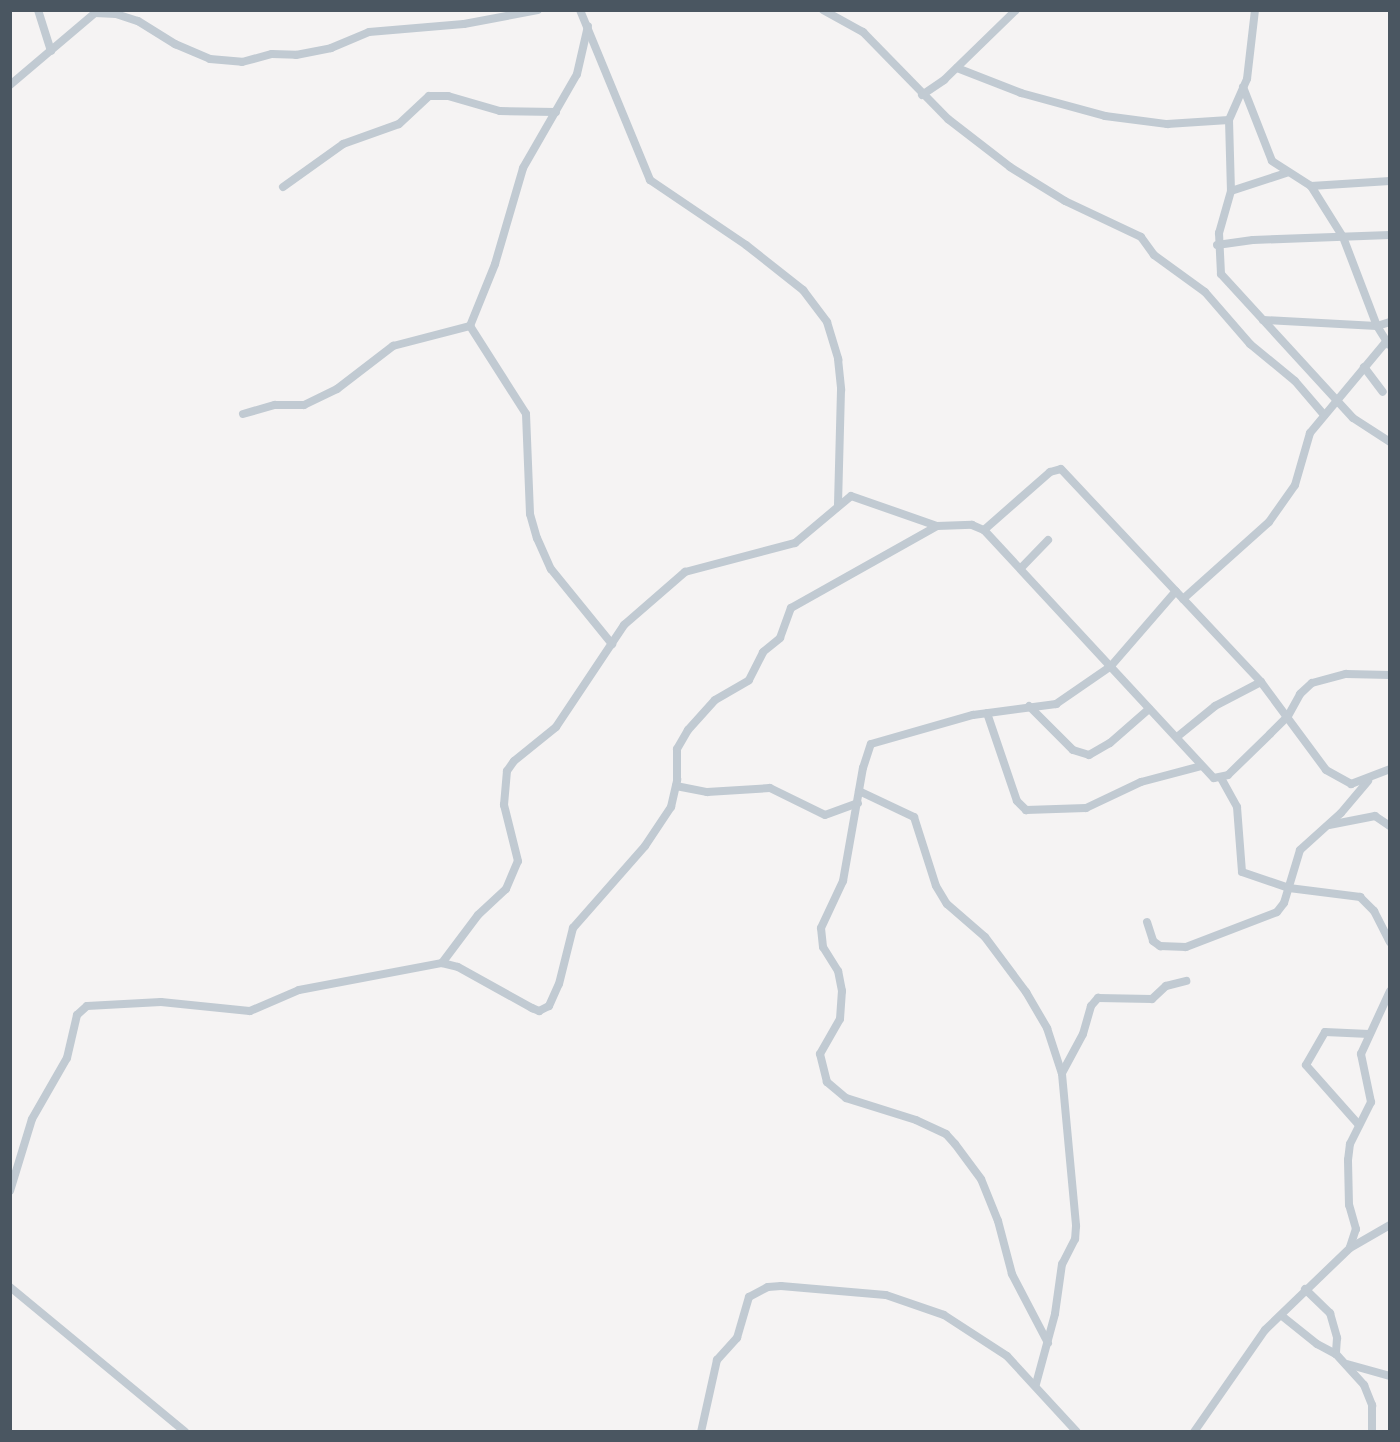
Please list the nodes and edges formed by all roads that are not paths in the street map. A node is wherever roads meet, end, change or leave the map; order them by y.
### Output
1 (38, 10) edge
2 (538, 10) edge
3 (580, 10) edge
4 (824, 10) edge
5 (1016, 10) edge
6 (1255, 10) edge
7 (126, 14) edge
8 (588, 26) junction
9 (51, 51) junction
10 (957, 68) junction
11 (10, 85) edge
12 (1243, 87) junction
13 (922, 95) junction
14 (556, 112) junction
15 (1228, 120) junction
16 (1286, 174) junction
17 (1389, 182) edge
18 (1311, 186) junction
19 (283, 187) dead end
20 (1231, 191) junction
21 (1389, 235) edge
22 (1342, 237) junction
23 (1217, 244) junction
24 (1263, 320) junction
25 (1389, 322) edge
26 (470, 326) junction
27 (1377, 326) junction
28 (1388, 344) edge
29 (1364, 367) junction
30 (1383, 393) dead end
31 (1335, 399) junction
32 (243, 414) dead end
33 (1324, 415) junction
34 (1389, 442) edge
35 (838, 505) junction
36 (937, 526) junction
37 (984, 530) junction
38 (1047, 540) dead end
39 (1021, 568) junction
40 (1176, 591) junction
41 (1183, 599) junction
42 (612, 644) junction
43 (1111, 666) junction
44 (1389, 675) edge
45 (1261, 682) junction
46 (1029, 706) junction
47 (1149, 709) junction
48 (987, 713) junction
49 (1288, 716) junction
50 (1177, 736) junction
51 (1201, 766) junction
52 (1389, 769) edge
53 (1221, 778) junction
54 (1369, 779) junction
55 (676, 786) junction
56 (860, 791) junction
57 (858, 803) junction
58 (1327, 825) junction
59 (1389, 826) edge
60 (1289, 888) junction
61 (1147, 922) dead end
62 (1389, 942) edge
63 (442, 963) junction
64 (1186, 981) dead end
65 (1389, 991) edge
66 (1369, 1034) junction
67 (1062, 1074) junction
68 (1359, 1125) junction
69 (13, 1168) edge
70 (10, 1191) edge
71 (1389, 1225) edge
72 (1350, 1248) junction
73 (10, 1287) edge
74 (1305, 1289) junction
75 (1282, 1316) junction
76 (1048, 1343) junction
77 (1336, 1354) junction
78 (1347, 1364) junction
79 (1389, 1376) edge
80 (1036, 1384) junction
81 (185, 1431) edge
82 (700, 1431) edge
83 (1077, 1431) edge
84 (1194, 1431) edge
85 (1372, 1431) edge

1 - 9 street
2 - 7 street
3 - 8 street
4 - 13 street
5 - 10 street
6 - 12 street
7 - 9 street
8 - 14 street
8 - 35 street
9 - 11 street
10 - 13 street
10 - 15 street
12 - 15 street
12 - 16 street
13 - 33 street
14 - 19 street
14 - 26 street
15 - 20 street
16 - 18 street
16 - 20 street
17 - 18 street
18 - 22 street
20 - 23 street
21 - 22 street
22 - 23 street
22 - 27 street
23 - 24 street
24 - 27 street
24 - 31 street
25 - 27 street
26 - 32 street
26 - 42 street
27 - 28 street
28 - 29 street
29 - 30 street
29 - 31 street
31 - 33 street
31 - 34 street
33 - 41 street
35 - 36 street
35 - 42 street
36 - 37 street
36 - 55 street
37 - 39 street
37 - 40 street
38 - 39 street
39 - 43 street
40 - 41 street
40 - 43 street
41 - 45 street
42 - 63 street
43 - 46 street
43 - 47 street
44 - 49 street
45 - 49 street
45 - 50 street
46 - 47 street
46 - 48 street
47 - 50 street
48 - 51 street
48 - 56 street
49 - 53 street
49 - 54 street
50 - 51 street
51 - 53 street
52 - 54 street
53 - 60 street
54 - 58 street
55 - 57 street
55 - 63 street
56 - 57 street
56 - 67 street
57 - 76 street
58 - 59 street
58 - 60 street
60 - 61 street
60 - 62 street
63 - 69 street
64 - 67 street
65 - 66 street
66 - 68 street
66 - 68 street
67 - 76 street
68 - 72 street
69 - 70 street
71 - 72 street
72 - 74 street
73 - 81 street
74 - 75 street
74 - 77 street
75 - 77 street
75 - 84 street
76 - 80 street
77 - 78 street
78 - 79 street
78 - 85 street
80 - 82 street
80 - 83 street

